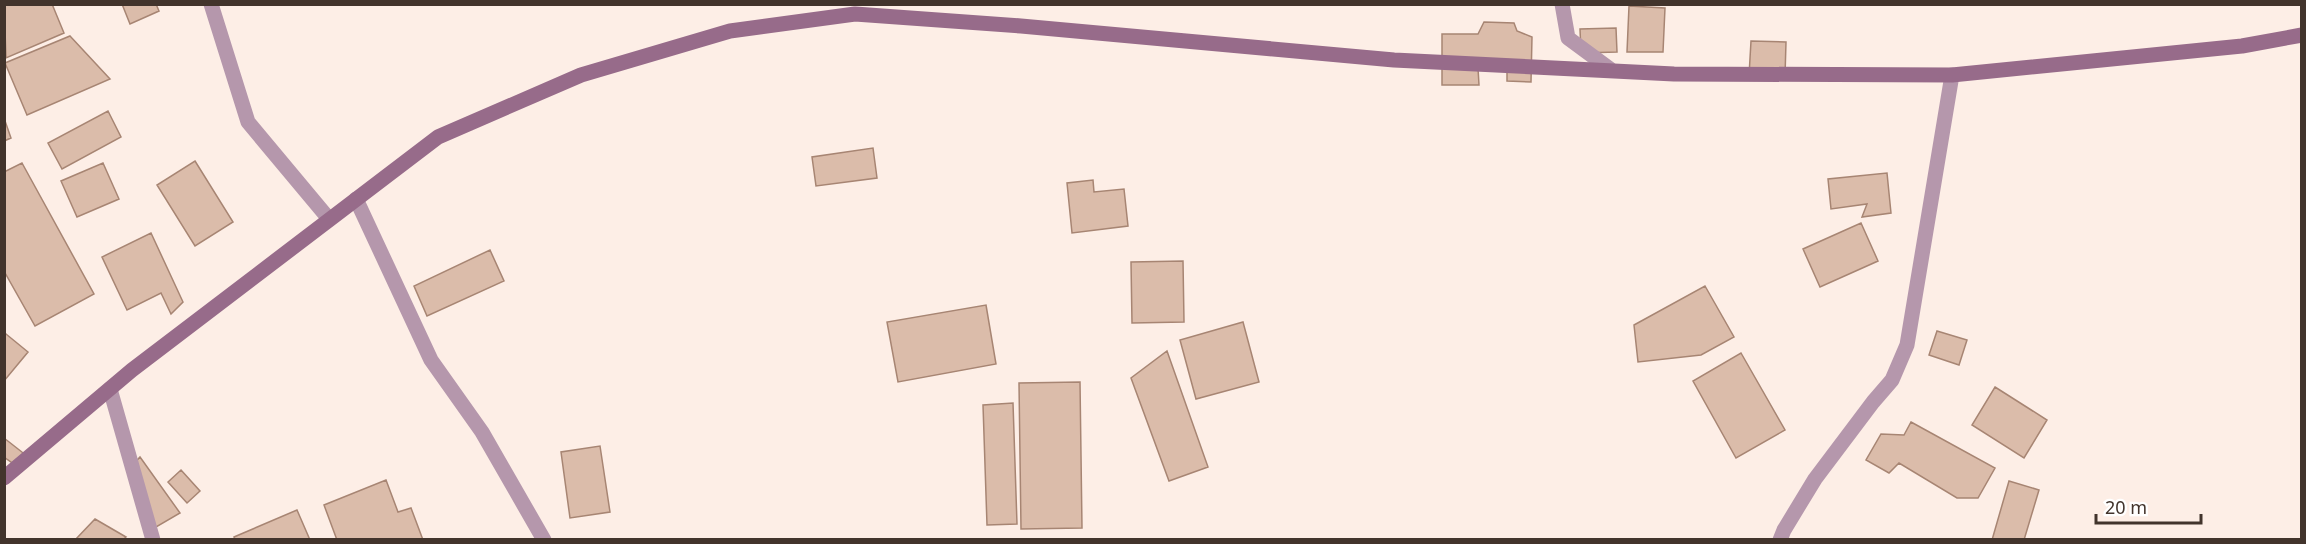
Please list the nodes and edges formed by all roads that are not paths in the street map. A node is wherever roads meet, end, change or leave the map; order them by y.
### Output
1 (211, 4) edge
2 (1562, 4) edge
3 (2301, 35) edge
4 (1610, 69) junction
5 (1952, 75) junction
6 (356, 199) junction
7 (329, 219) junction
8 (110, 389) junction
9 (4, 478) edge
10 (153, 540) edge
11 (544, 540) edge
12 (1780, 540) edge

1 - 7 street
2 - 4 street
3 - 5 main road
4 - 5 main road
4 - 6 main road
5 - 12 street
6 - 7 main road
6 - 11 street
7 - 8 main road
8 - 9 main road
8 - 10 street

